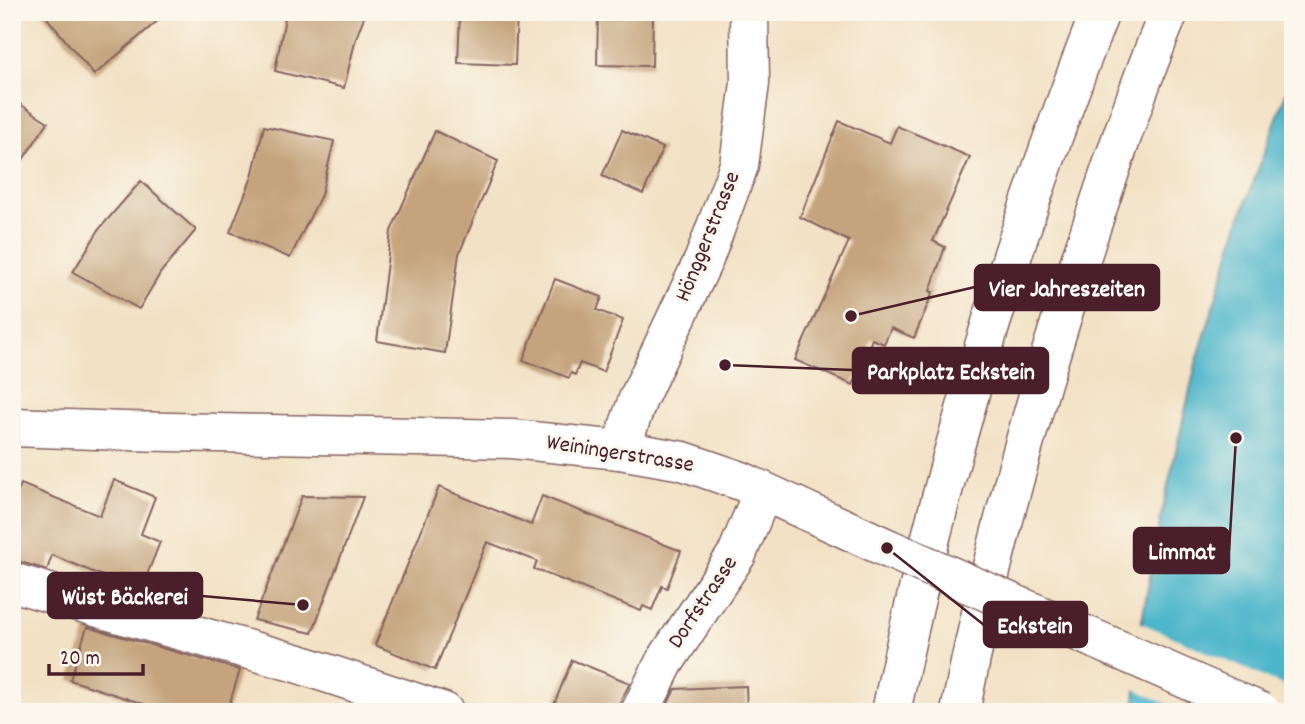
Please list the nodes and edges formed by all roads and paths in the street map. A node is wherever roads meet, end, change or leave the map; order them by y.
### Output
1 (749, 12) edge
2 (1100, 12) edge
3 (1169, 12) edge
4 (12, 427) edge
5 (620, 450) junction
6 (763, 491) junction
7 (12, 582) edge
8 (444, 712) edge
9 (640, 712) edge
10 (891, 712) edge
11 (960, 712) edge
12 (1261, 712) edge

1 - 5 main road, Hönggerstrasse
2 - 10 main road
3 - 11 main road
4 - 5 main road, Weiningerstrasse
5 - 6 main road, Weiningerstrasse
6 - 9 main road, Dorfstrasse
6 - 12 main road, Weiningerstrasse, bridge
7 - 8 main road

